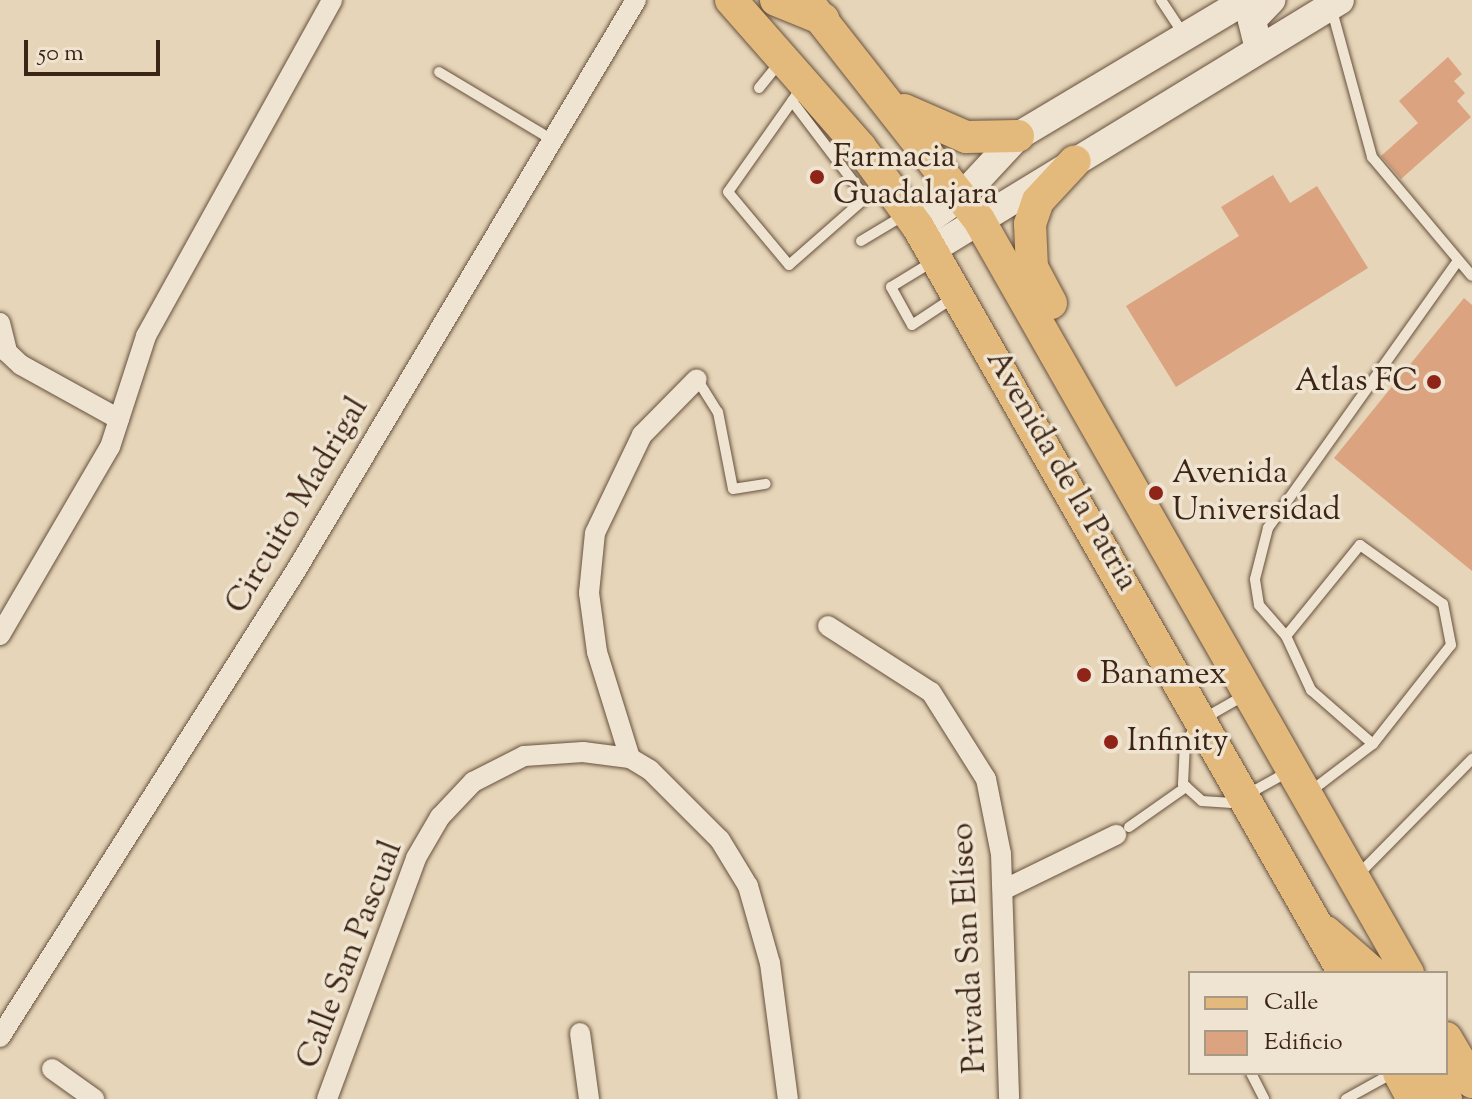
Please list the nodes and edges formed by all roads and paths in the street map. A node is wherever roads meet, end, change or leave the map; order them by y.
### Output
1 (332, 0) edge
2 (636, 0) edge
3 (731, 0) edge
4 (776, 0) edge
5 (1161, 0) edge
6 (1246, 0) edge
7 (1271, 0) edge
8 (1335, 2) edge
9 (814, 10) edge
10 (1185, 37) junction
11 (1259, 49) junction
12 (784, 58) junction
13 (439, 72) dead end
14 (869, 76) junction
15 (759, 88) dead end
16 (799, 91) junction
17 (1018, 136) junction
18 (551, 139) junction
19 (1075, 161) junction
20 (875, 189) junction
21 (970, 208) junction
22 (923, 237) junction
23 (861, 241) dead end
24 (1456, 263) junction
25 (1472, 276) edge
26 (959, 295) junction
27 (0, 323) edge
28 (697, 379) joint
29 (1081, 396) junction
30 (119, 419) junction
31 (766, 484) dead end
32 (828, 626) dead end
33 (0, 635) edge
34 (1286, 636) junction
35 (1250, 692) junction
36 (1203, 719) junction
37 (1373, 744) junction
38 (630, 758) junction
39 (1472, 759) edge
40 (1299, 782) junction
41 (1186, 787) junction
42 (1246, 797) junction
43 (1122, 831) joint
44 (1354, 880) junction
45 (1003, 890) junction
46 (1320, 928) junction
47 (1343, 971) edge
48 (1371, 971) edge
49 (1407, 971) edge
50 (6, 1013) edge
51 (580, 1033) dead end
52 (0, 1037) edge
53 (1448, 1041) edge
54 (52, 1069) dead end
55 (1252, 1075) edge
56 (1392, 1075) edge
57 (1397, 1075) edge
58 (1432, 1075) edge
59 (1472, 1082) edge
60 (94, 1099) edge
61 (327, 1099) edge
62 (589, 1099) edge
63 (788, 1099) edge
64 (1009, 1099) edge
65 (1264, 1099) edge
66 (1346, 1099) edge
67 (1413, 1099) edge
68 (1446, 1099) edge

1 - 30 street
2 - 18 street, Circuito Madrigal
3 - 12 main road, Avenida de la Patria
4 - 9 main road
5 - 10 lane
6 - 10 main road
7 - 11 main road
8 - 11 main road
8 - 24 lane
9 - 14 main road, Avenida de la Patria
10 - 17 main road
11 - 19 main road
12 - 15 lane
12 - 16 main road, Avenida de la Patria
13 - 18 lane
14 - 17 main road
14 - 21 main road, Avenida de la Patria
16 - 20 main road, Avenida de la Patria
16 - 20 lane
17 - 21 main road
18 - 50 street, Circuito Madrigal
19 - 21 main road
19 - 29 main road
20 - 22 main road, Avenida de la Patria
21 - 22 main road
21 - 29 main road, Avenida de la Patria
22 - 23 lane
22 - 26 main road, Avenida de la Patria
22 - 26 lane
24 - 25 lane
24 - 34 lane
26 - 36 main road, Avenida de la Patria
27 - 30 street
28 - 31 lane
28 - 38 street
29 - 35 main road, Avenida de la Patria
30 - 33 street
32 - 45 street, Privada San Elíseo
34 - 37 lane
34 - 37 lane
35 - 36 lane
35 - 40 main road, Avenida de la Patria
36 - 41 lane
36 - 42 main road, Avenida de la Patria
37 - 40 lane
38 - 61 street, Calle San Pascual
38 - 63 street, Calle San Pascual
39 - 44 lane
40 - 42 lane
40 - 44 main road, Avenida de la Patria
41 - 42 lane
41 - 43 lane
42 - 46 main road, Avenida de la Patria
43 - 45 street
44 - 49 main road, Avenida de la Patria
45 - 64 street, Privada San Elíseo
46 - 47 main road, Avenida de la Patria
46 - 48 main road
50 - 52 street, Circuito Madrigal
51 - 62 street
53 - 59 main road
54 - 60 street
55 - 65 lane
56 - 66 lane
57 - 67 main road
58 - 68 main road

